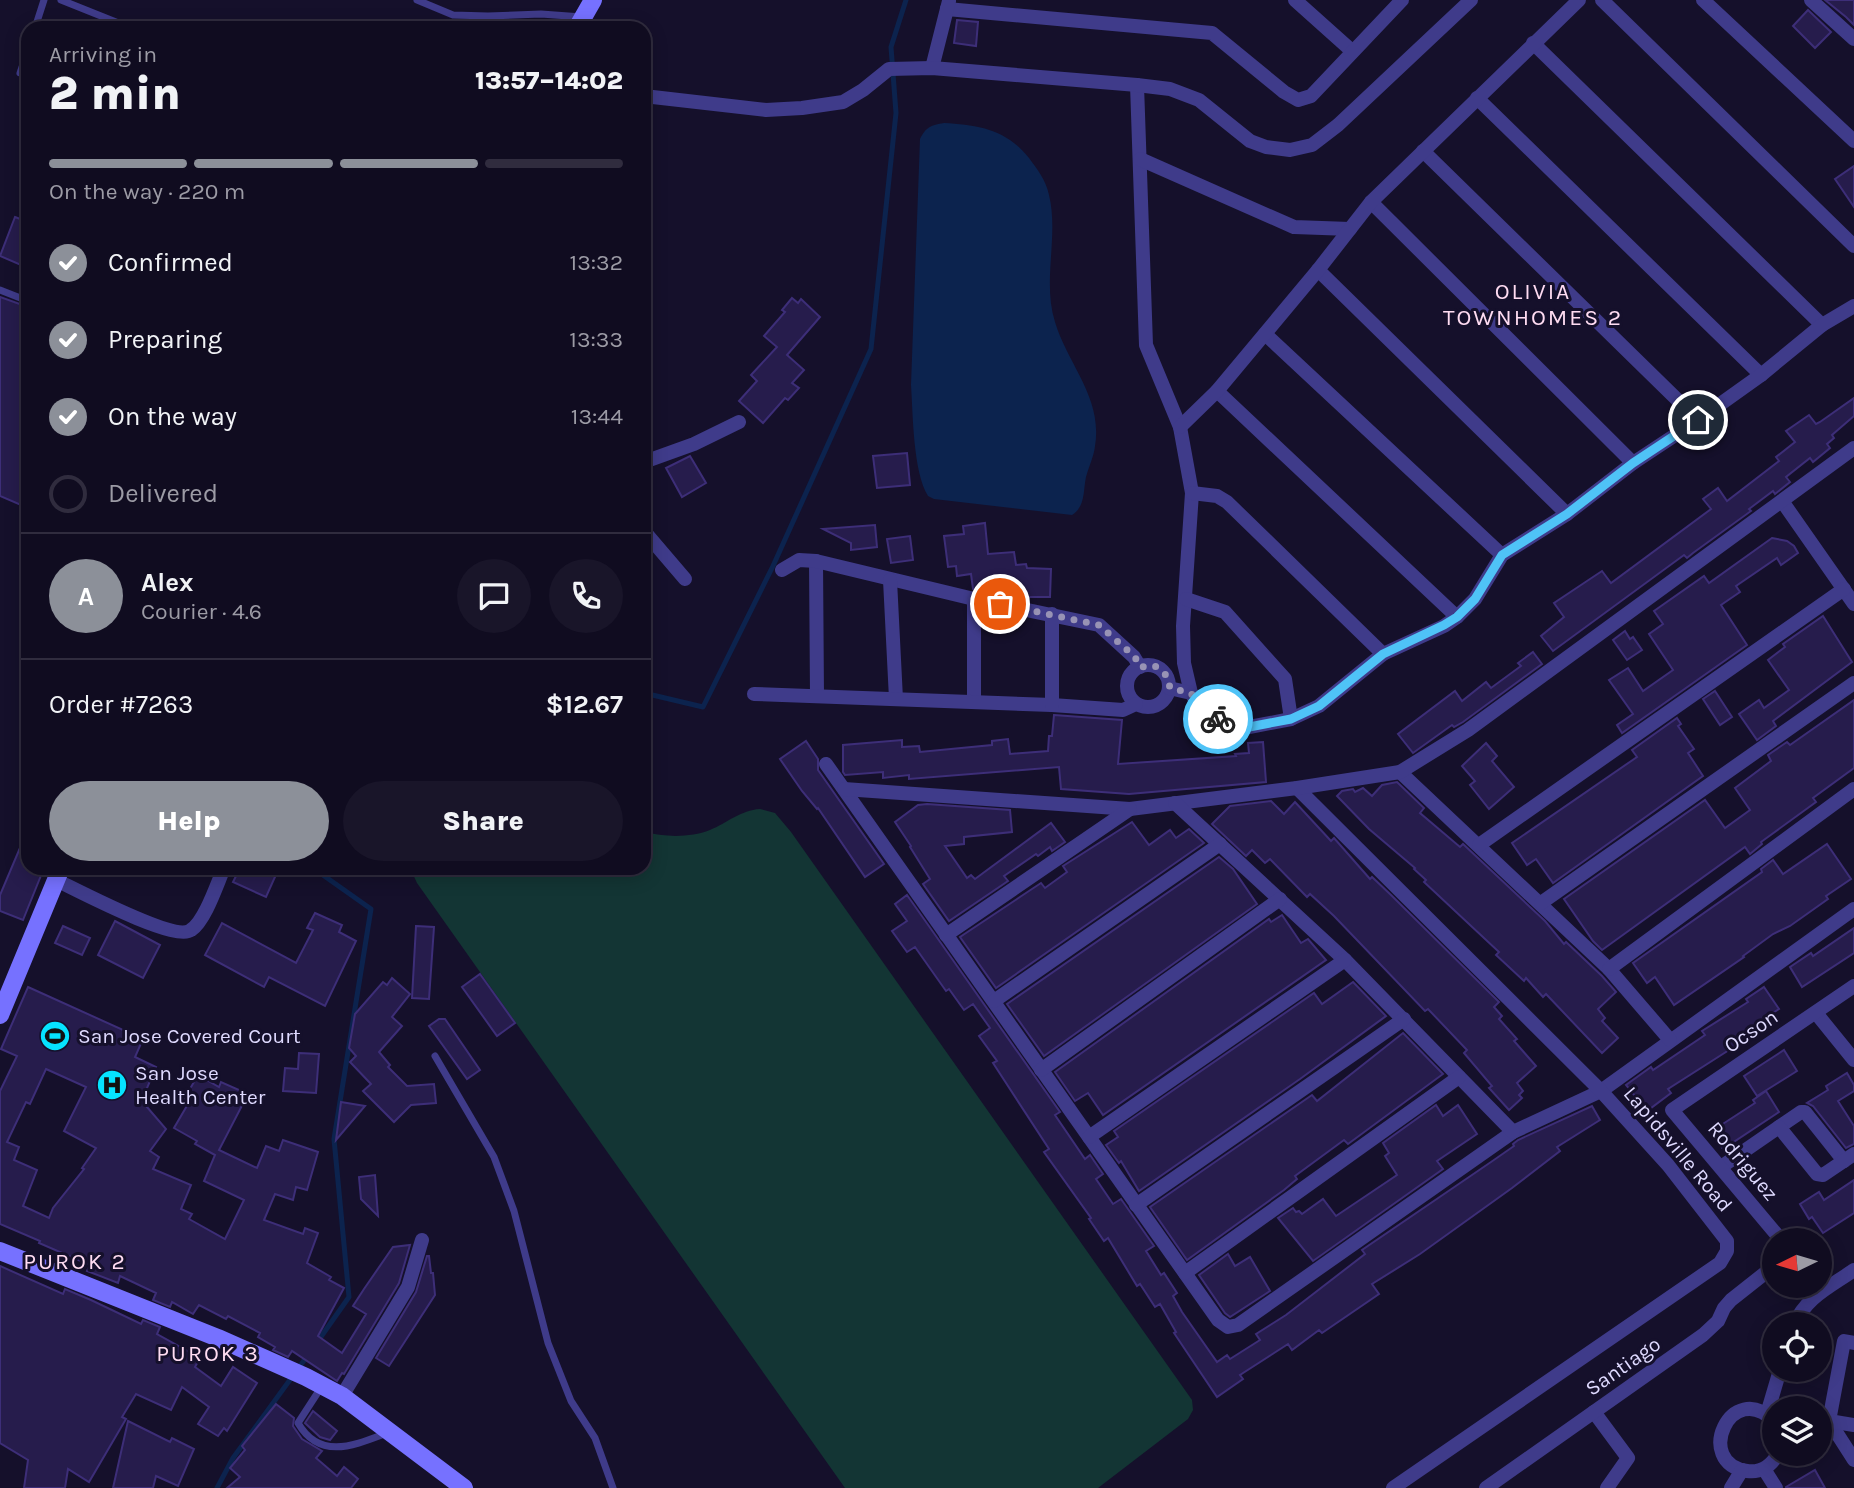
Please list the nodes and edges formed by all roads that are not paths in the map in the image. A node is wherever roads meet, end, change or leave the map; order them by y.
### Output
1 (44, 0) edge
2 (61, 0) edge
3 (417, 0) edge
4 (593, 0) edge
5 (1294, 0) edge
6 (1471, 0) edge
7 (1579, 0) edge
8 (1602, 0) edge
9 (1703, 0) edge
10 (1811, 0) edge
11 (1399, 1) edge
12 (948, 4) edge
13 (37, 21) edge
14 (114, 21) edge
15 (571, 21) edge
16 (581, 21) edge
17 (1854, 39) edge
18 (1533, 43) junction
19 (1352, 51) junction
20 (928, 68) junction
21 (21, 70) edge
22 (20, 73) dead end
23 (1137, 85) junction
24 (651, 97) edge
25 (1478, 98) junction
26 (1854, 141) edge
27 (1423, 151) junction
28 (1140, 159) junction
29 (1371, 202) junction
30 (1350, 229) junction
31 (1854, 246) edge
32 (1318, 270) junction
33 (0, 290) edge
34 (21, 298) edge
35 (1854, 306) edge
36 (1822, 325) junction
37 (1265, 334) junction
38 (1761, 375) junction
39 (1217, 391) junction
40 (1698, 420) junction
41 (739, 422) dead end
42 (1180, 427) junction
43 (1854, 448) edge
44 (651, 459) edge
45 (1633, 463) junction
46 (1192, 492) junction
47 (1782, 500) junction
48 (1567, 514) junction
49 (651, 539) edge
50 (1502, 555) junction
51 (816, 561) junction
52 (782, 570) dead end
53 (685, 579) dead end
54 (890, 580) junction
55 (1844, 589) junction
56 (974, 599) junction
57 (1186, 599) junction
58 (1854, 604) edge
59 (1052, 614) junction
60 (1457, 617) junction
61 (1383, 654) junction
62 (1140, 667) junction
63 (1854, 683) edge
64 (1170, 688) junction
65 (1191, 693) junction
66 (754, 694) dead end
67 (817, 696) junction
68 (896, 699) junction
69 (974, 702) junction
70 (1136, 704) junction
71 (1052, 705) junction
72 (1291, 719) junction
73 (826, 764) dead end
74 (1400, 772) junction
75 (1297, 788) junction
76 (845, 789) junction
77 (1854, 789) edge
78 (1175, 803) junction
79 (1130, 809) junction
80 (1220, 844) junction
81 (1479, 845) junction
82 (59, 875) edge
83 (61, 875) edge
84 (221, 875) edge
85 (1280, 899) junction
86 (1541, 902) junction
87 (1854, 909) edge
88 (946, 935) junction
89 (1345, 960) junction
90 (1609, 968) junction
91 (1854, 986) edge
92 (994, 1001) junction
93 (1816, 1013) junction
94 (0, 1015) edge
95 (1404, 1019) junction
96 (1670, 1040) junction
97 (435, 1056) dead end
98 (1854, 1060) edge
99 (1041, 1070) junction
100 (1459, 1077) junction
101 (1601, 1091) junction
102 (1671, 1110) joint
103 (1779, 1127) junction
104 (1514, 1132) junction
105 (1089, 1137) junction
106 (1849, 1157) edge
107 (1721, 1167) junction
108 (1136, 1205) junction
109 (1771, 1228) edge
110 (422, 1240) dead end
111 (0, 1251) edge
112 (1185, 1273) junction
113 (1762, 1275) edge
114 (1851, 1275) edge
115 (1832, 1284) edge
116 (1812, 1298) edge
117 (1800, 1312) edge
118 (1854, 1343) edge
119 (323, 1385) junction
120 (342, 1396) junction
121 (1832, 1405) edge
122 (1594, 1412) junction
123 (1762, 1414) edge
124 (1832, 1421) edge
125 (1854, 1425) edge
126 (1832, 1426) edge
127 (391, 1432) junction
128 (1854, 1460) edge
129 (1767, 1466) edge
130 (1764, 1469) junction
131 (1742, 1470) junction
132 (464, 1488) edge
133 (613, 1488) edge
134 (1393, 1488) edge
135 (1486, 1488) edge
136 (1607, 1488) edge
137 (1731, 1488) edge
138 (1776, 1488) edge

1 - 13 lane
2 - 14 lane
3 - 15 lane
4 - 16 main road
5 - 19 street
6 - 23 street
7 - 18 street
8 - 31 street
9 - 26 street
10 - 17 street
11 - 19 street
12 - 19 street
12 - 20 street
18 - 25 street
18 - 36 street
20 - 23 street
20 - 24 street
21 - 22 lane
23 - 28 street
25 - 27 street
25 - 38 street
27 - 29 street
27 - 40 street
28 - 30 street
28 - 42 street
29 - 30 street
29 - 45 street
30 - 32 street
32 - 37 street
32 - 48 street
33 - 34 lane
35 - 36 street
36 - 38 street
37 - 39 street
37 - 50 street
38 - 40 street
39 - 42 street
39 - 60 street
40 - 45 street
41 - 44 street
42 - 46 street
43 - 47 street
45 - 48 street
46 - 57 street
46 - 61 street
47 - 55 street
47 - 74 street
48 - 50 street
49 - 53 street
50 - 60 street
51 - 52 street
51 - 54 street
51 - 67 street
54 - 56 street
54 - 68 street
55 - 58 street
55 - 81 street
56 - 59 street
56 - 69 street
57 - 65 street
57 - 72 street
59 - 62 street
59 - 71 street
60 - 61 street
61 - 72 street
62 - 64 street
62 - 70 street
63 - 86 street
64 - 65 street
64 - 70 street
65 - 72 street
66 - 67 street
67 - 68 street
68 - 69 street
69 - 71 street
70 - 71 street
73 - 76 street
74 - 75 street
74 - 81 street
75 - 78 street
75 - 101 street, Lapidsville Road
76 - 79 street
76 - 88 street
77 - 90 street
78 - 79 street
78 - 80 street
79 - 88 street
80 - 85 street
80 - 92 street
81 - 86 street
82 - 94 main road
83 - 84 street
85 - 89 street
85 - 99 street
86 - 90 street
87 - 96 street
88 - 92 street
89 - 95 street
89 - 105 street
90 - 96 street
91 - 93 street, Ocson
92 - 99 street
93 - 98 street
93 - 102 street, Ocson
95 - 100 street
95 - 108 street
96 - 101 street
97 - 133 lane
99 - 105 street
100 - 104 street
100 - 112 street
101 - 104 street
101 - 134 street, Lapidsville Road
102 - 107 street, Rodriguez
103 - 106 street
103 - 106 street
103 - 107 street
104 - 112 street
105 - 108 street
107 - 109 street, Rodriguez
108 - 112 street
110 - 120 street
111 - 119 main road
113 - 122 street, Santiago
114 - 115 street
116 - 117 street
118 - 121 street
119 - 120 main road
119 - 127 lane
120 - 127 main road
122 - 135 street, Santiago
122 - 136 street
123 - 131 street
124 - 125 street
126 - 128 street
127 - 132 main road
129 - 130 street
130 - 131 street
130 - 138 street
131 - 137 street

